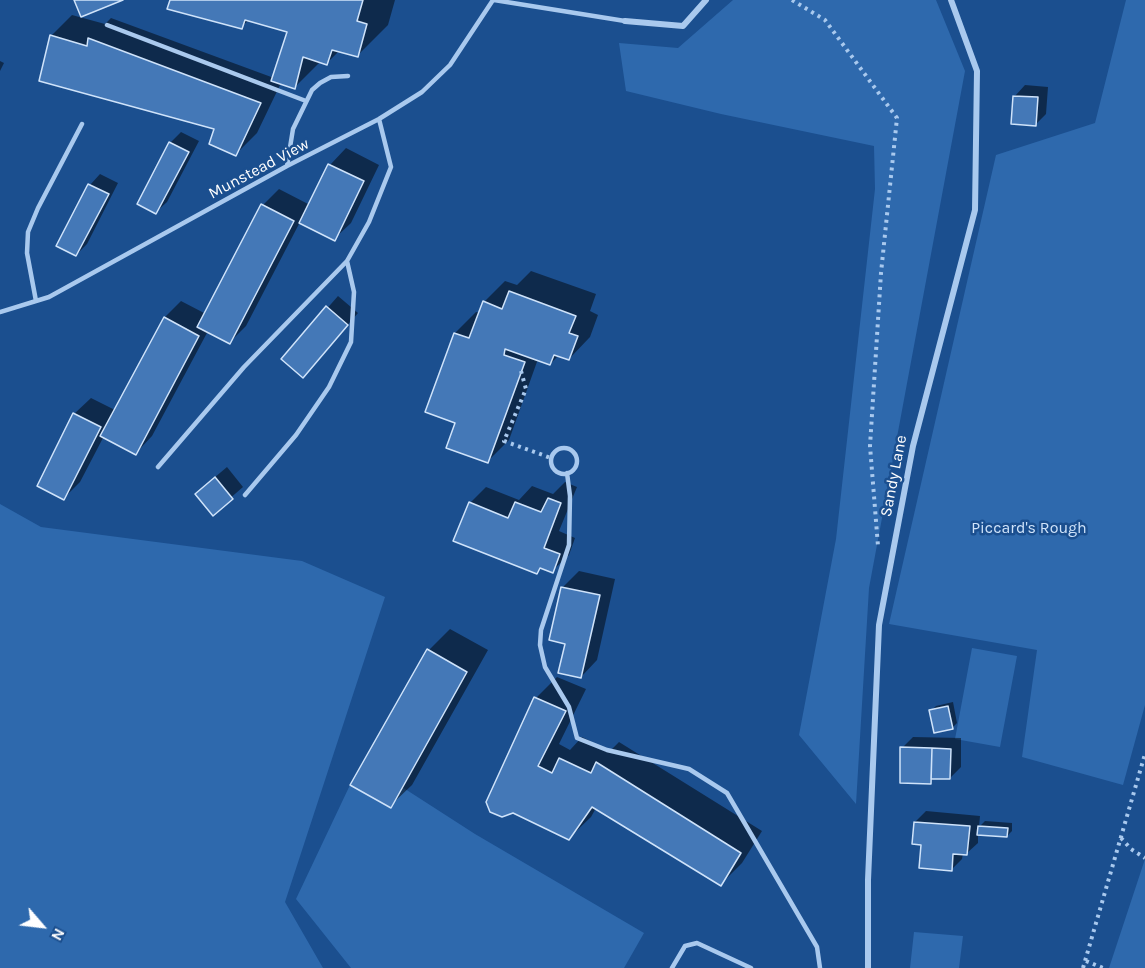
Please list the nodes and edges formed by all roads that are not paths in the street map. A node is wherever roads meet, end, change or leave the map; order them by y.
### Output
1 (494, 0) edge
2 (706, 0) edge
3 (951, 0) edge
4 (625, 21) joint
5 (107, 25) dead end
6 (348, 76) dead end
7 (306, 101) junction
8 (379, 119) junction
9 (82, 124) dead end
10 (287, 166) junction
11 (347, 261) junction
12 (36, 301) junction
13 (0, 312) edge
14 (158, 467) dead end
15 (567, 473) junction
16 (245, 495) dead end
17 (672, 968) edge
18 (751, 968) edge
19 (820, 968) edge
20 (868, 968) edge

1 - 4 lane
1 - 8 lane, Munstead View
2 - 4 street
3 - 20 street, Sandy Lane
5 - 7 lane
6 - 7 lane
7 - 10 lane
8 - 10 lane, Munstead View
8 - 11 lane
9 - 12 lane
10 - 12 lane, Munstead View
11 - 14 lane
11 - 16 lane
12 - 13 lane, Munstead View
15 - 15 lane
15 - 19 lane
17 - 18 lane

